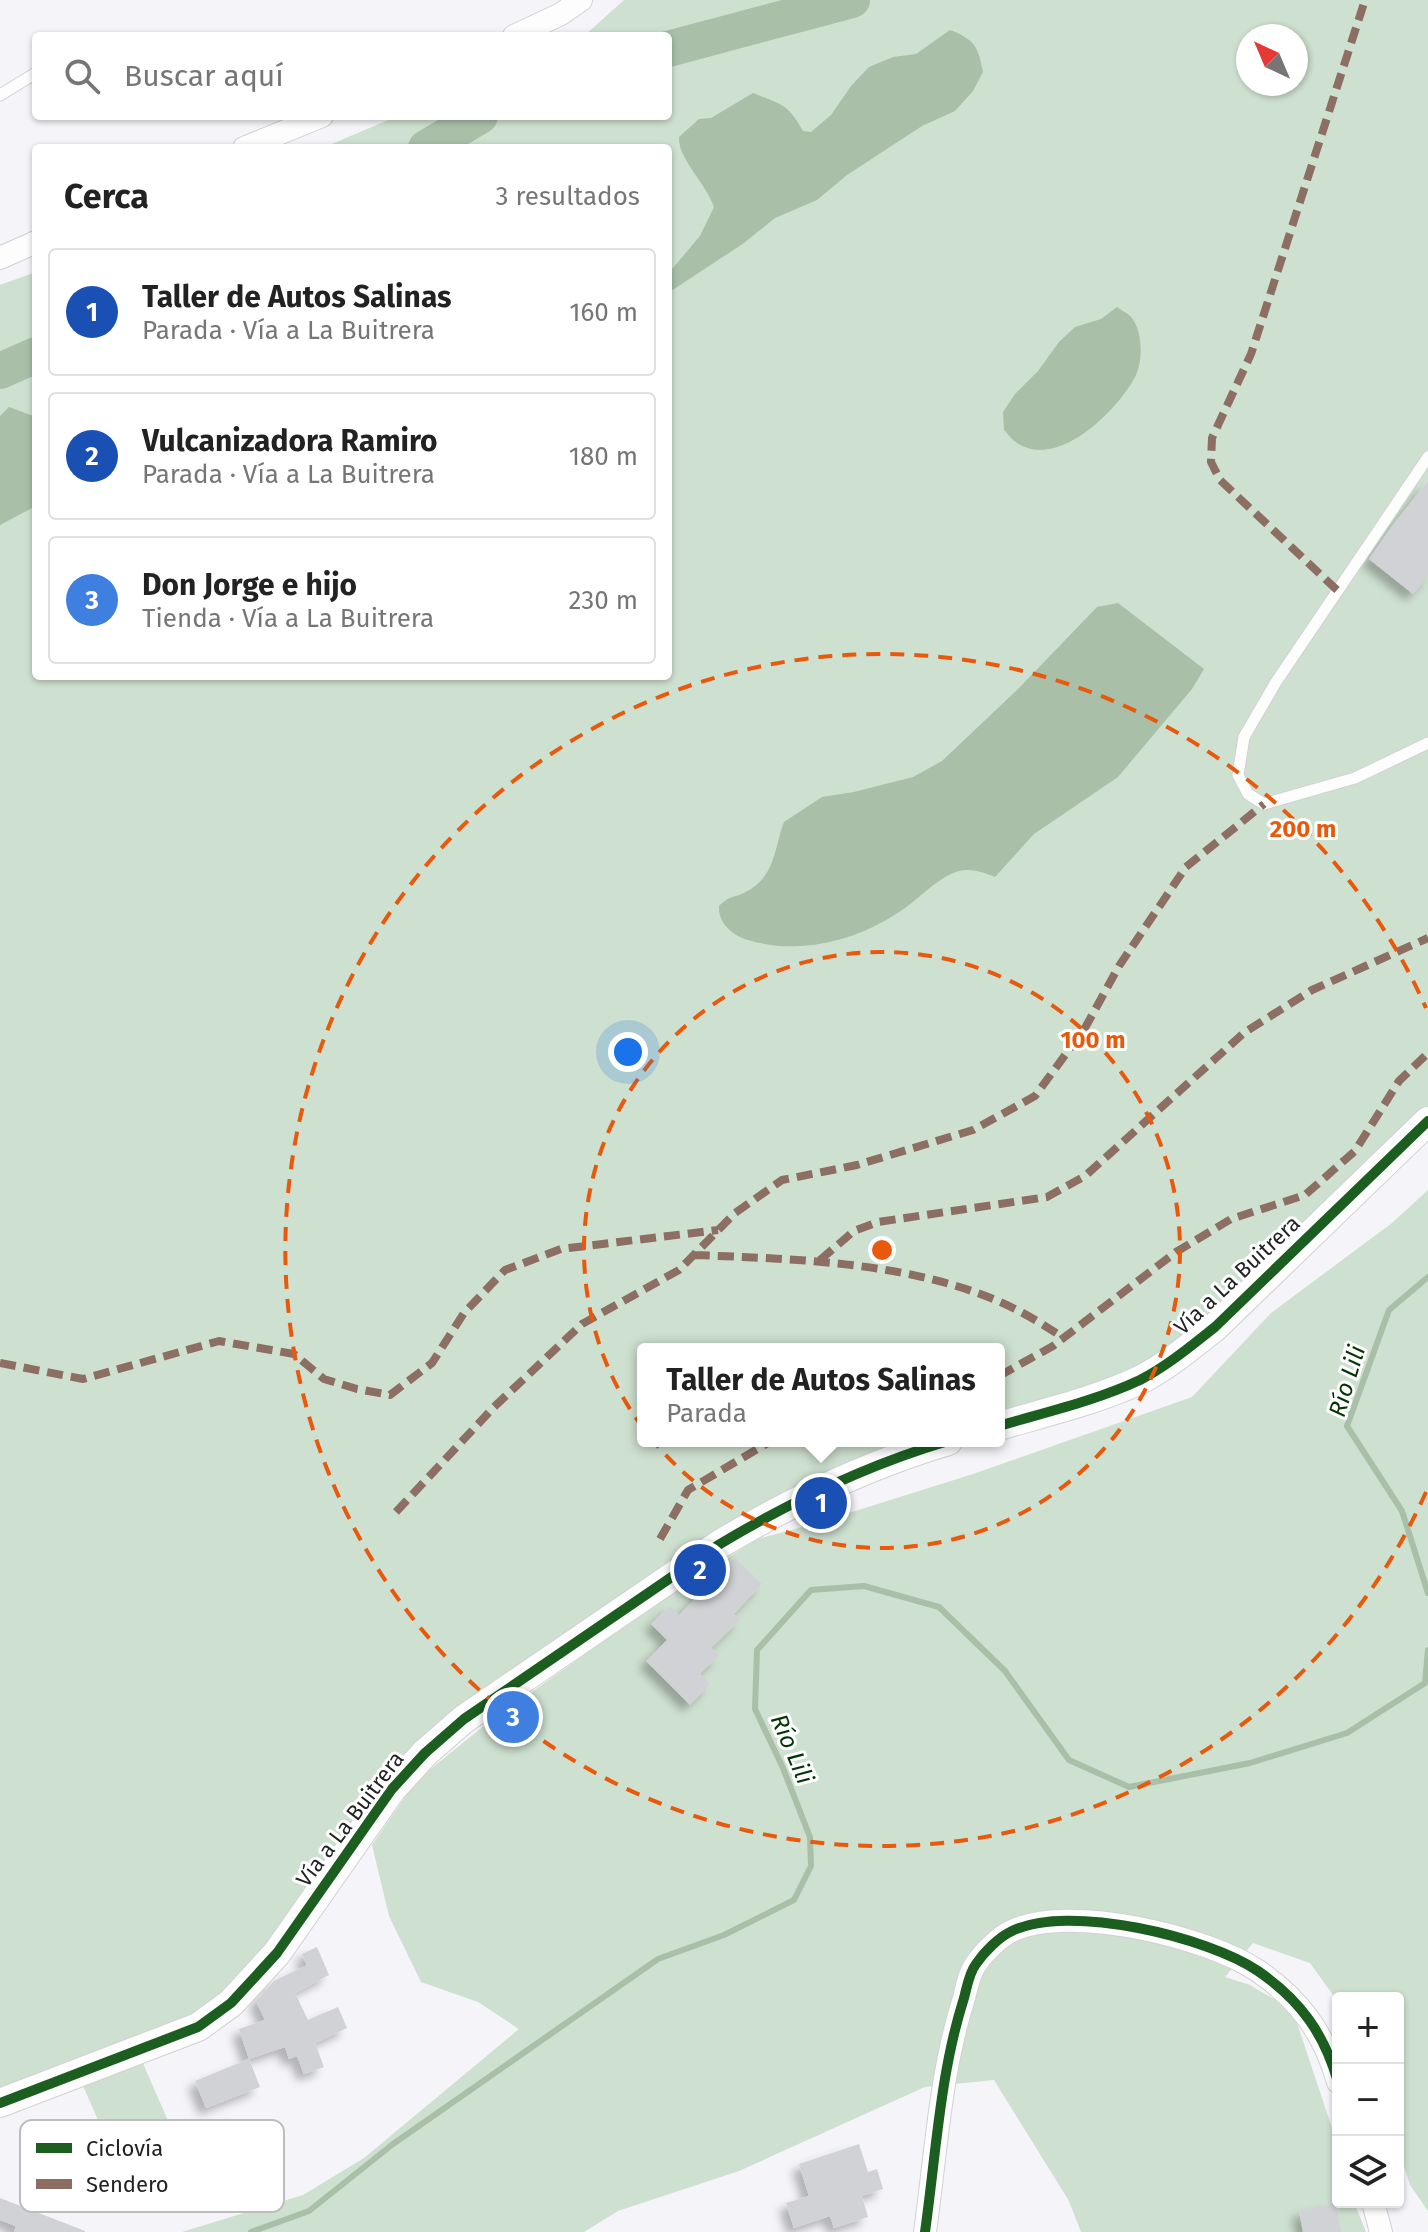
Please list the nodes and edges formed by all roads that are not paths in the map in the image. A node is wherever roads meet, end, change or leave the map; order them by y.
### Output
1 (581, 0) edge
2 (523, 32) edge
3 (32, 75) edge
4 (0, 95) edge
5 (312, 120) edge
6 (254, 144) edge
7 (32, 244) edge
8 (0, 258) edge
9 (1428, 457) edge
10 (1428, 743) edge
11 (1428, 1121) edge
12 (1005, 1424) edge
13 (928, 1447) edge
14 (1333, 2064) edge
15 (1, 2105) edge
16 (1375, 2208) edge
17 (925, 2232) edge
18 (1381, 2232) edge

1 - 2 street
3 - 4 lane
5 - 6 street
7 - 8 street
9 - 10 lane
11 - 12 street, Vía a La Buitrera
13 - 15 street, Vía a La Buitrera
14 - 17 street
16 - 18 street

